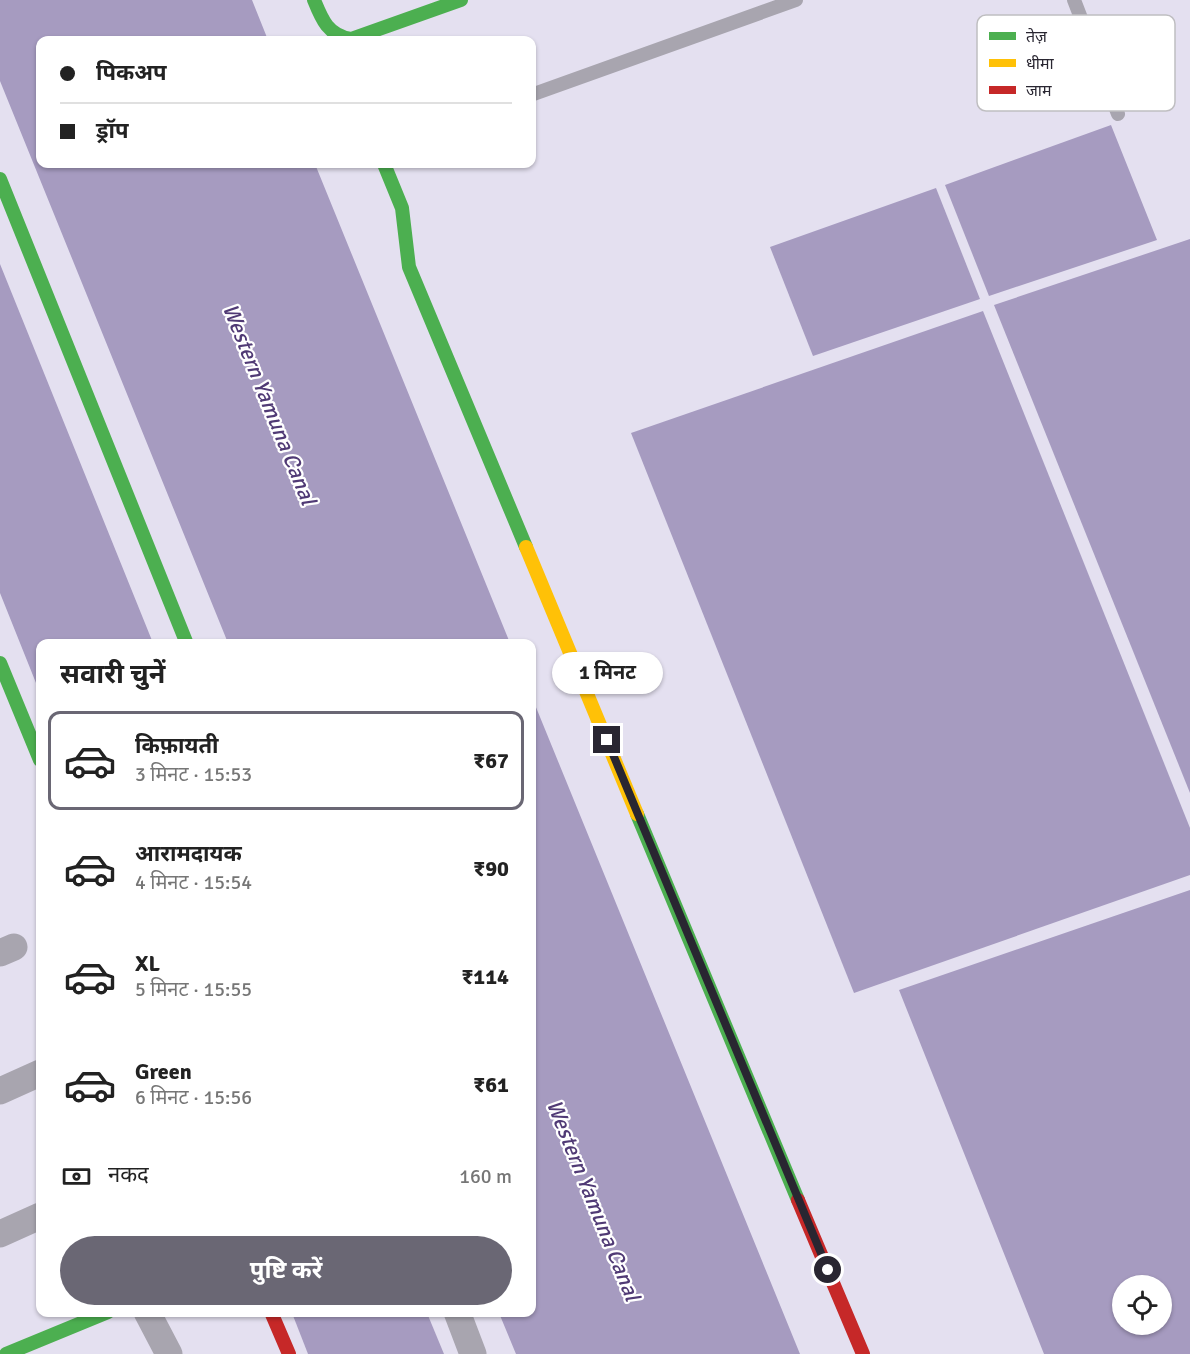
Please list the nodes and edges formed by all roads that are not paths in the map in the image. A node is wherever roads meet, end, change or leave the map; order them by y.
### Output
1 (314, 0) edge
2 (461, 0) edge
3 (796, 0) edge
4 (1074, 0) edge
5 (1080, 15) edge
6 (335, 36) edge
7 (362, 36) edge
8 (536, 93) edge
9 (1117, 111) edge
10 (1118, 114) dead end
11 (386, 168) edge
12 (0, 178) edge
13 (185, 639) edge
14 (0, 663) edge
15 (36, 750) edge
16 (36, 1075) edge
17 (0, 1091) edge
18 (36, 1218) edge
19 (0, 1234) edge
20 (96, 1317) edge
21 (150, 1317) edge
22 (273, 1317) edge
23 (459, 1317) edge
24 (6, 1354) edge
25 (169, 1354) edge
26 (289, 1354) edge
27 (473, 1354) edge
28 (863, 1354) edge

1 - 6 street
2 - 7 street
3 - 8 lane
4 - 5 lane
9 - 10 lane
11 - 28 street
12 - 13 street
14 - 15 street
16 - 17 street
18 - 19 street
20 - 24 street
21 - 25 street
22 - 26 street
23 - 27 street

